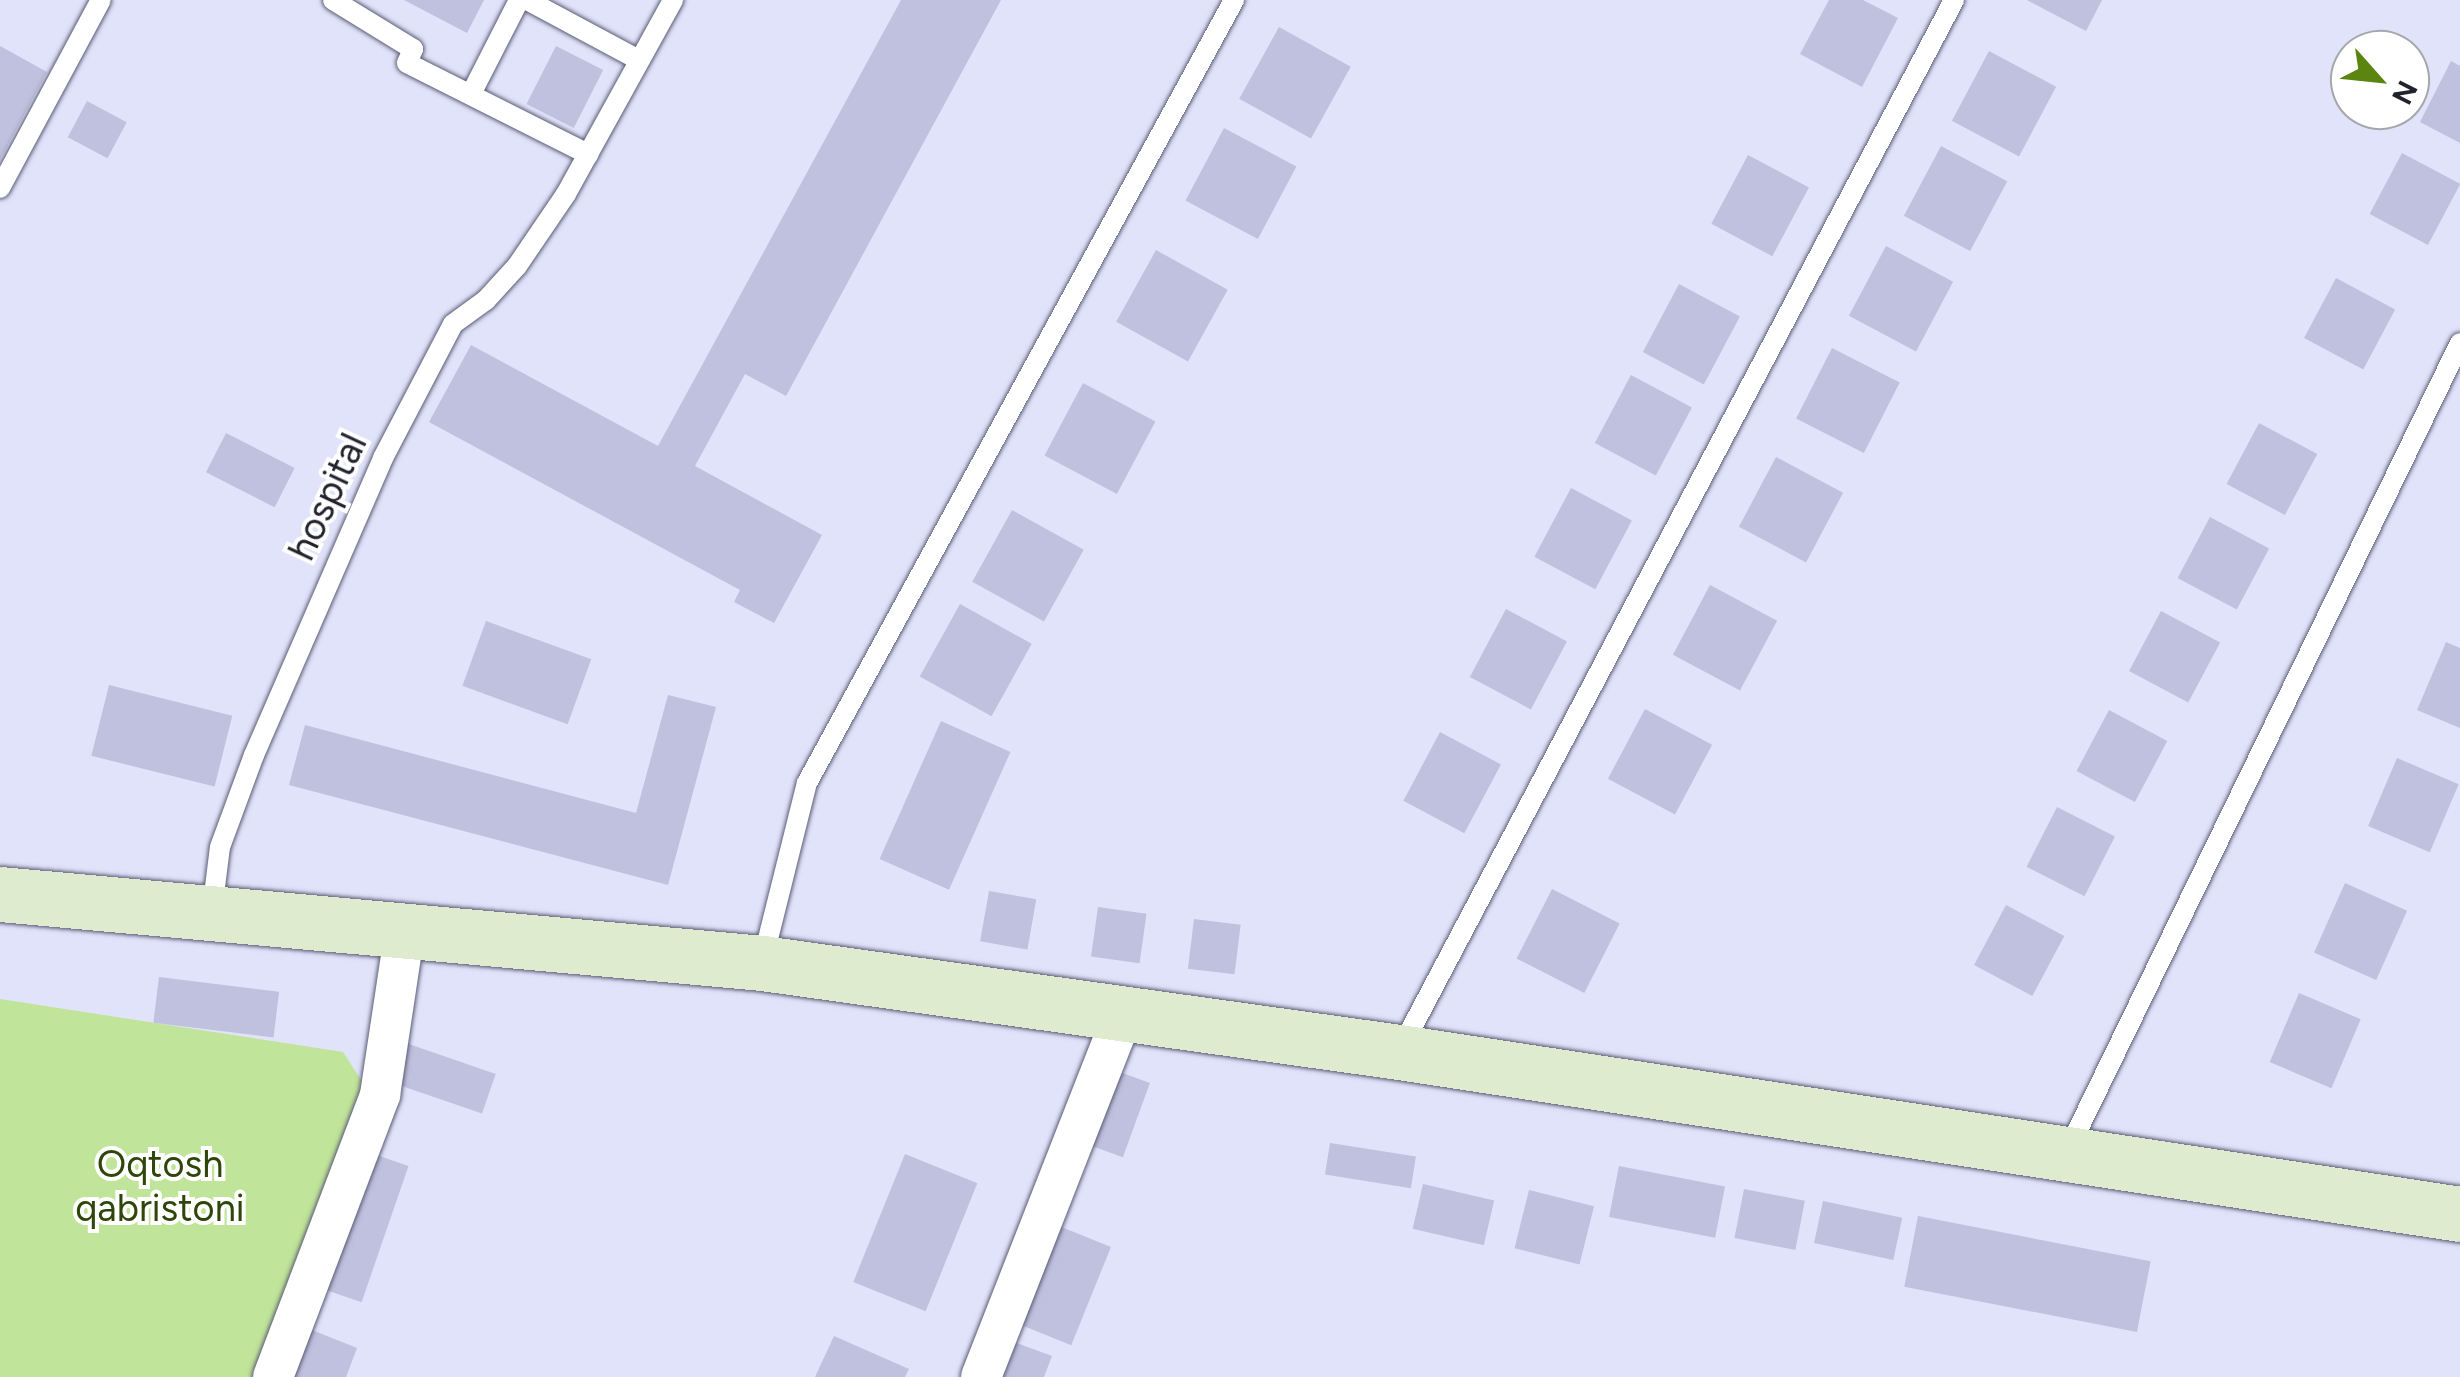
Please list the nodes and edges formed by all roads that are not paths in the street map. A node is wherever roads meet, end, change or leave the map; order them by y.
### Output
1 (101, 0) edge
2 (333, 0) edge
3 (520, 0) edge
4 (527, 0) edge
5 (673, 0) edge
6 (1234, 0) edge
7 (1954, 0) edge
8 (640, 60) junction
9 (471, 94) junction
10 (588, 154) junction
11 (0, 188) edge
12 (2460, 343) edge
13 (0, 894) edge
14 (212, 913) junction
15 (405, 930) junction
16 (762, 963) junction
17 (1122, 1014) junction
18 (1399, 1052) junction
19 (2065, 1156) junction
20 (2460, 1214) edge
21 (274, 1377) edge
22 (981, 1377) edge

1 - 11 lane
2 - 9 lane
3 - 9 lane
4 - 8 lane
5 - 8 lane, hospital
6 - 16 lane
7 - 18 lane
8 - 10 lane, hospital
9 - 10 lane
10 - 14 lane, hospital
12 - 19 lane
13 - 14 street
14 - 15 street
15 - 16 street
15 - 21 street
16 - 17 street
17 - 18 street
17 - 22 street
18 - 19 street
19 - 20 street

